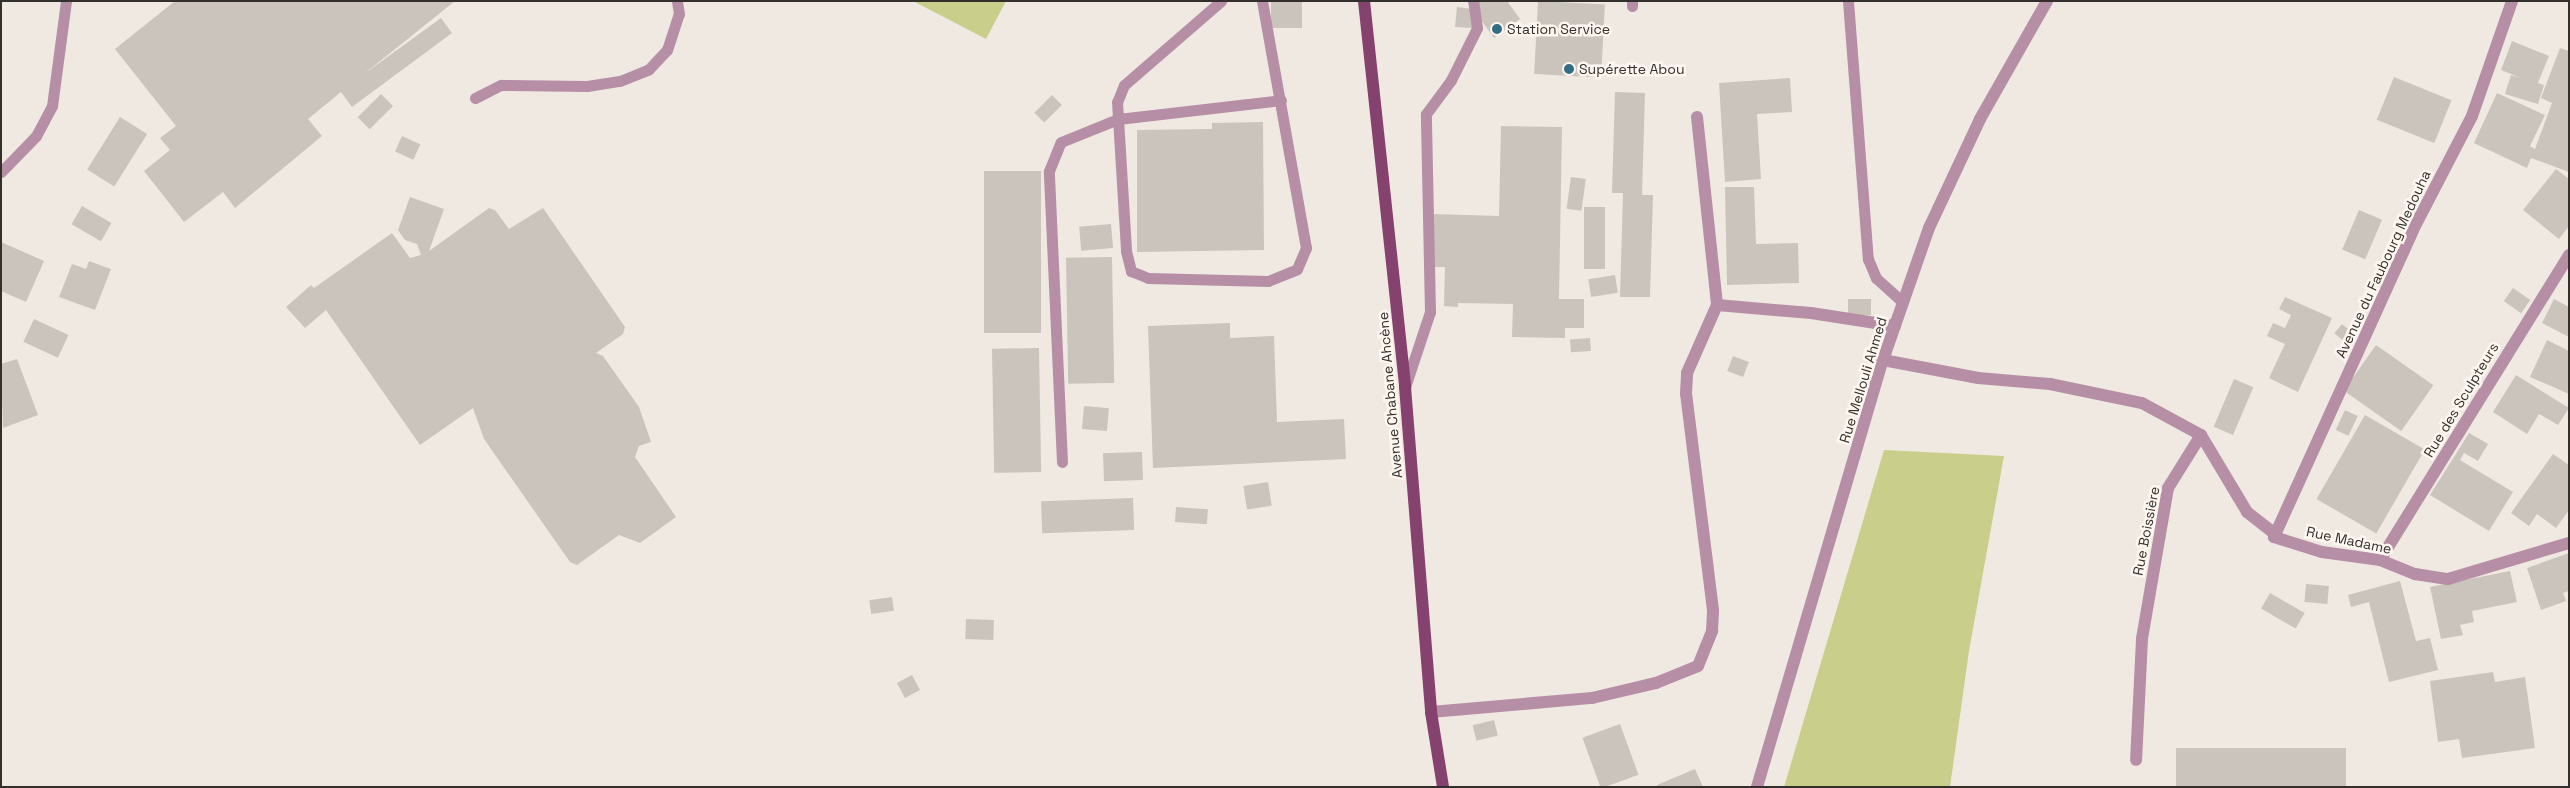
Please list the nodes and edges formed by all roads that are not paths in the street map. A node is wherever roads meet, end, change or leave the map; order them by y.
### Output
1 (66, 1) edge
2 (677, 1) edge
3 (1221, 1) edge
4 (1262, 1) edge
5 (1364, 1) edge
6 (1473, 1) edge
7 (1848, 1) edge
8 (2047, 1) edge
9 (2512, 1) edge
10 (475, 98) dead end
11 (1281, 100) junction
12 (1697, 117) dead end
13 (1118, 119) junction
14 (1, 172) edge
15 (2569, 255) edge
16 (1904, 302) junction
17 (1717, 305) junction
18 (1895, 326) junction
19 (1883, 360) junction
20 (1405, 387) junction
21 (2200, 435) junction
22 (1062, 462) dead end
23 (2274, 537) junction
24 (2569, 543) edge
25 (2380, 560) junction
26 (1431, 712) junction
27 (2136, 760) dead end
28 (1443, 787) edge
29 (1757, 787) edge

1 - 14 lane
2 - 10 lane
3 - 13 lane
4 - 11 lane
5 - 20 main road, Avenue Chabane Ahcène
6 - 20 lane
7 - 16 lane
8 - 16 street, Rue Mellouli Ahmed
9 - 23 street, Avenue du Faubourg Medouha
11 - 13 lane
11 - 13 lane
12 - 17 street
13 - 22 lane
15 - 25 street, Rue des Sculpteurs
16 - 18 street, Rue Mellouli Ahmed
17 - 18 street
17 - 26 street
18 - 19 street, Rue Mellouli Ahmed
19 - 21 street
19 - 29 street, Rue Mellouli Ahmed
20 - 26 main road, Avenue Chabane Ahcène
21 - 23 street, Rue Madame
21 - 27 street, Rue Boissière
23 - 25 street, Rue Madame
24 - 25 street, Rue Madame
26 - 28 main road, Avenue Chabane Ahcène

